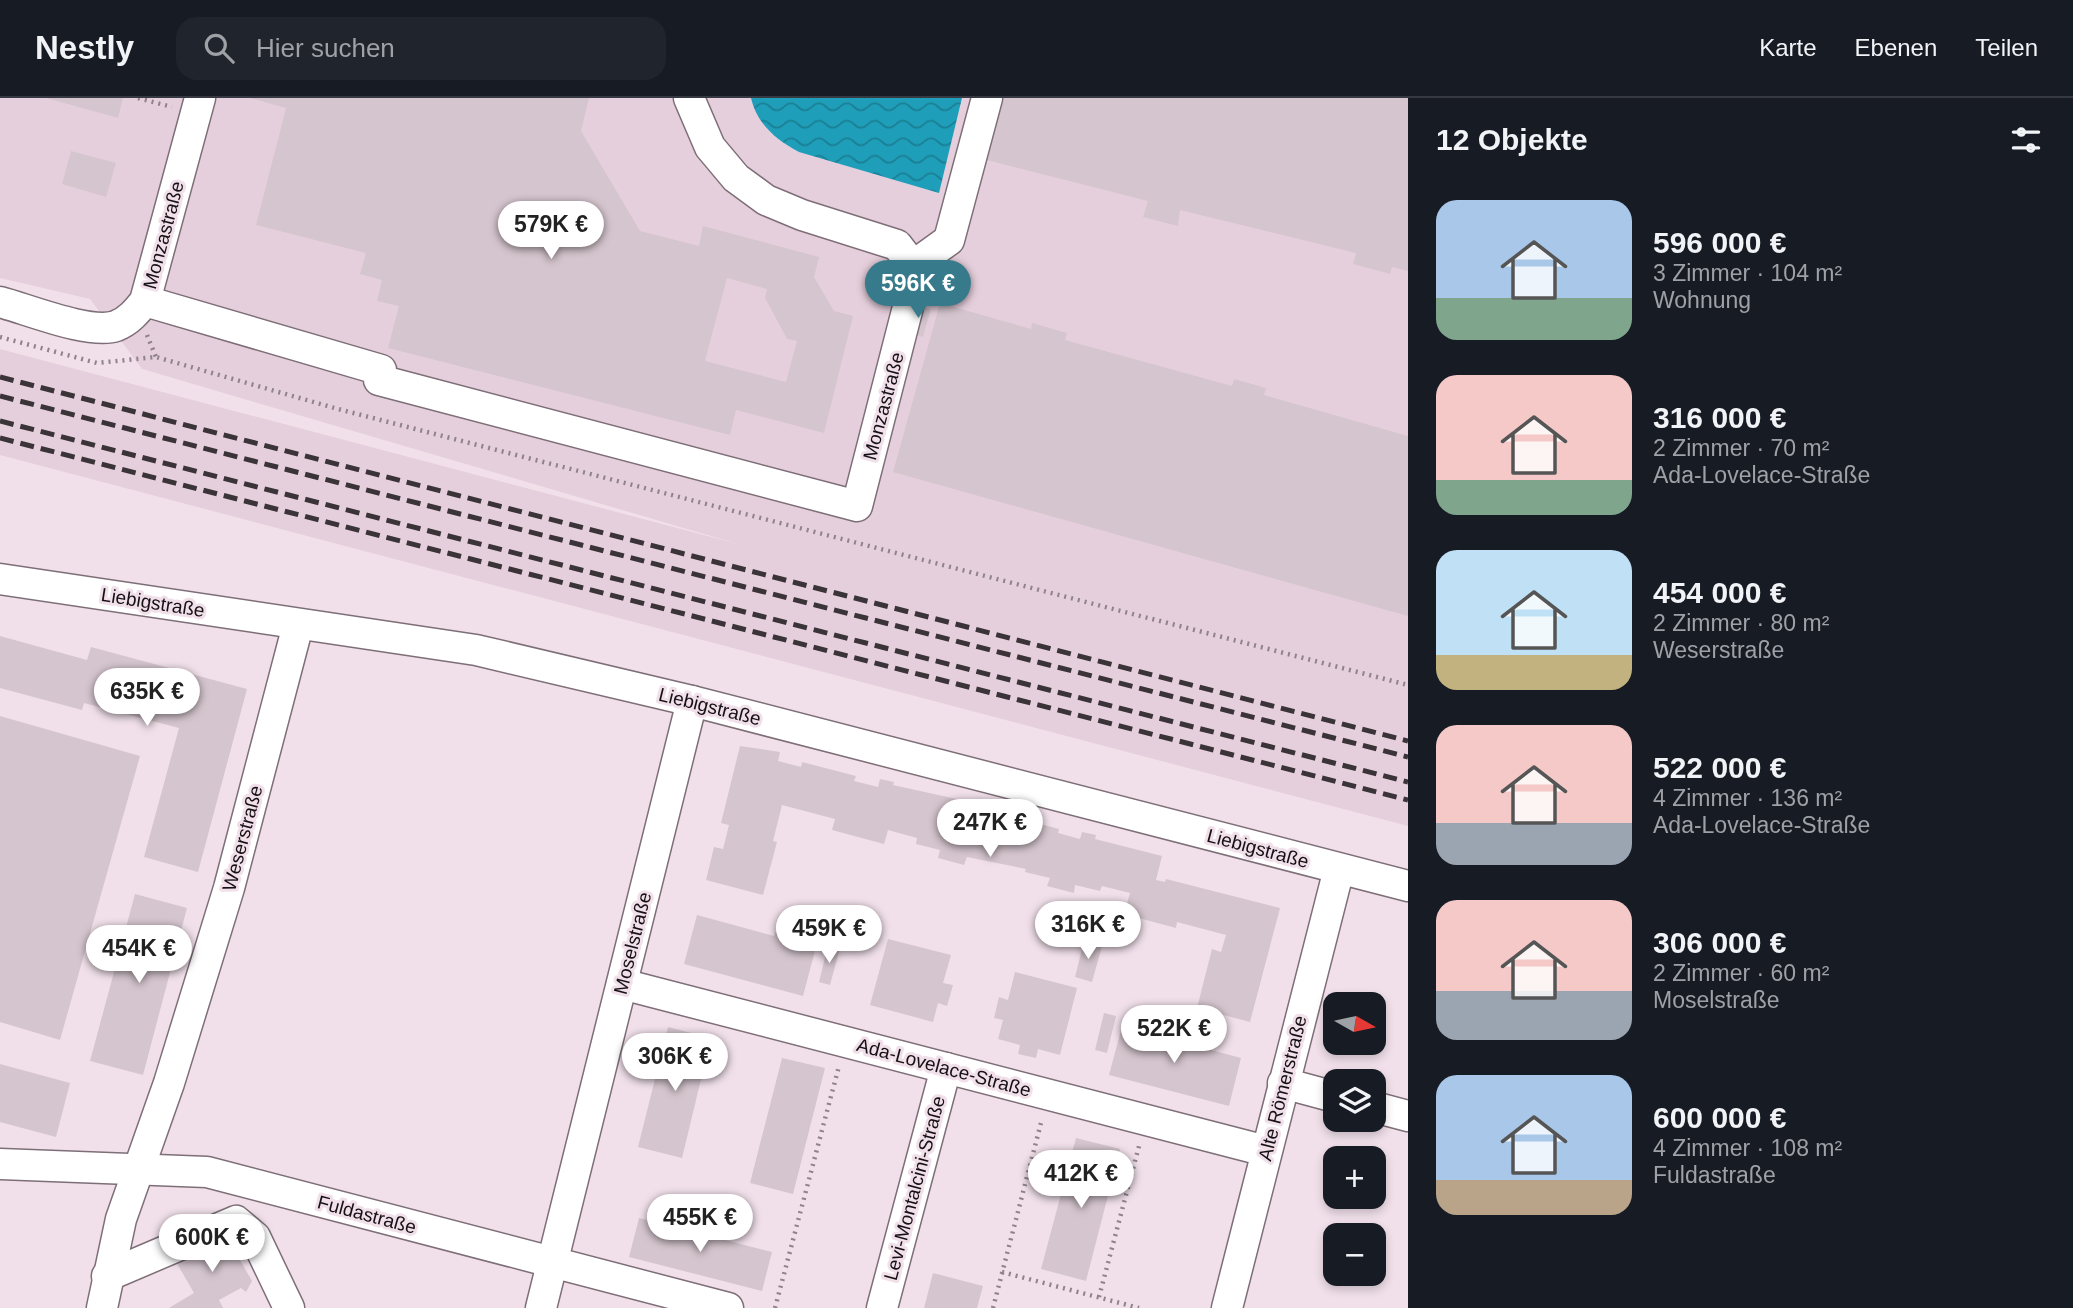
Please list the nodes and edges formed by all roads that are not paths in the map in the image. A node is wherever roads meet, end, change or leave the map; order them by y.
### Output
1 (200, 98) edge
2 (689, 98) edge
3 (988, 98) edge
4 (913, 266) junction
5 (145, 301) junction
6 (0, 302) edge
7 (0, 579) edge
8 (298, 625) junction
9 (692, 701) junction
10 (1339, 869) junction
11 (1408, 886) edge
12 (622, 984) junction
13 (946, 1068) junction
14 (1283, 1083) junction
15 (1323, 1094) edge
16 (1386, 1110) edge
17 (1408, 1116) edge
18 (1266, 1151) junction
19 (0, 1164) edge
20 (139, 1167) junction
21 (553, 1262) junction
22 (107, 1276) junction
23 (102, 1308) edge
24 (289, 1308) edge
25 (541, 1308) edge
26 (728, 1308) edge
27 (882, 1308) edge
28 (1227, 1308) edge

1 - 5 street, Monzastraße
2 - 4 street
3 - 4 street
4 - 5 street, Monzastraße
5 - 6 street, Monzastraße
7 - 8 street, Liebigstraße
8 - 9 street, Liebigstraße
8 - 20 street, Weserstraße
9 - 10 street, Liebigstraße
9 - 12 street, Moselstraße
10 - 11 street, Liebigstraße
10 - 14 street, Alte Römerstraße
12 - 13 street, Ada-Lovelace-Straße
12 - 21 street, Moselstraße
13 - 18 street, Ada-Lovelace-Straße
13 - 27 street, Levi-Montalcini-Straße
14 - 15 street
14 - 18 street, Alte Römerstraße
16 - 17 street
18 - 28 street, Alte Römerstraße
19 - 20 street
20 - 21 street, Fuldastraße
20 - 22 street, Weserstraße
21 - 25 street, Moselstraße
21 - 26 street, Fuldastraße
22 - 23 street, Weserstraße
22 - 24 street

